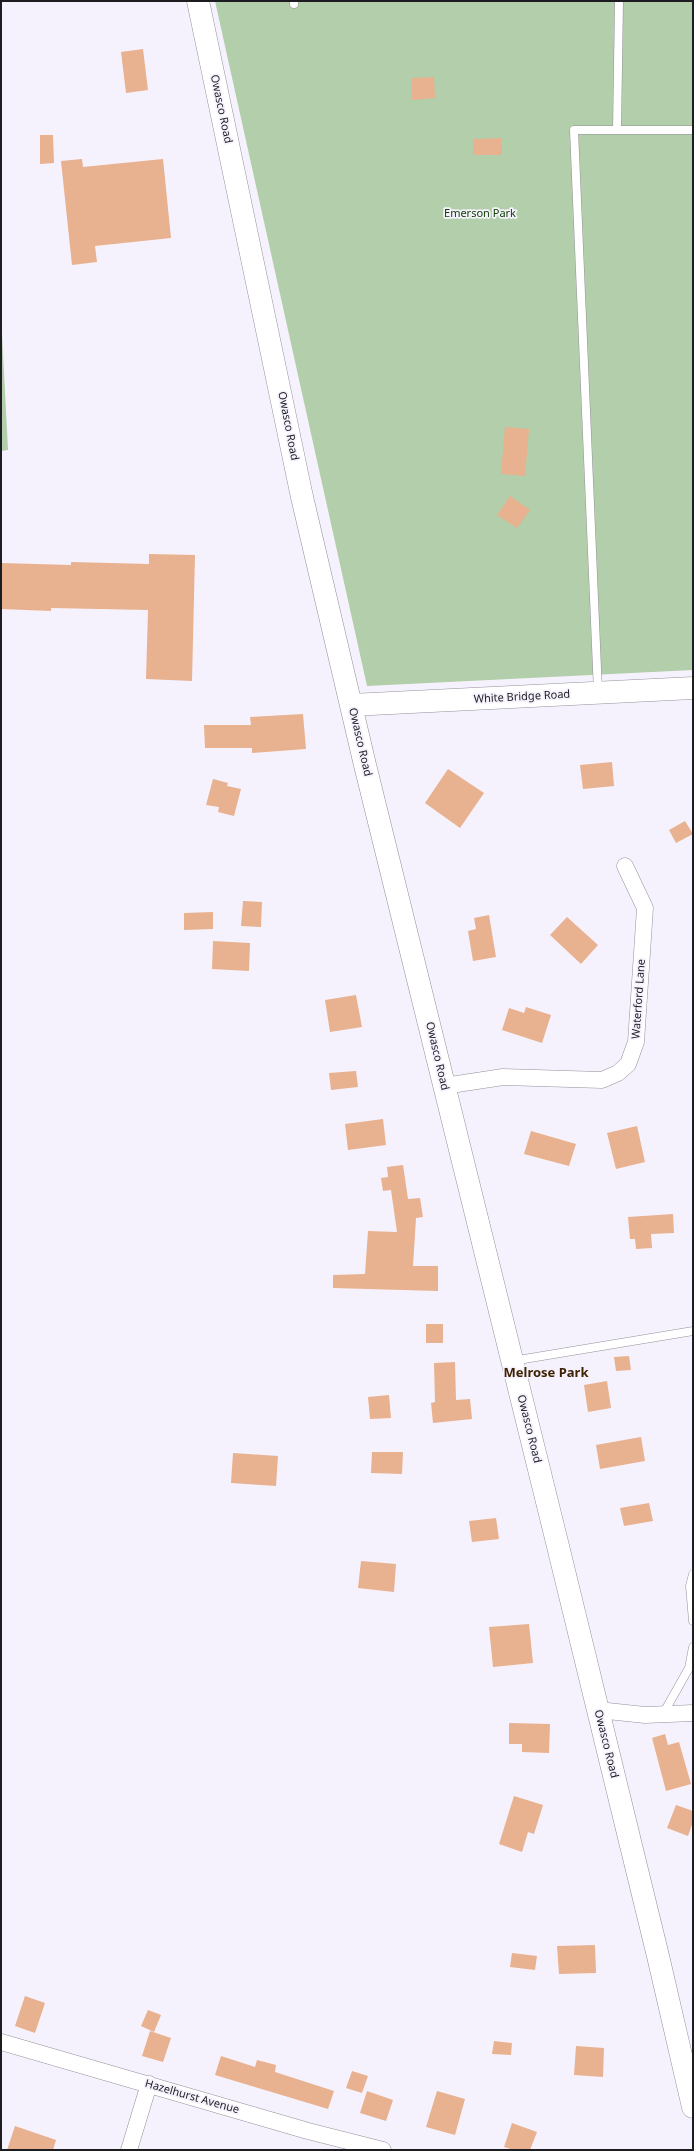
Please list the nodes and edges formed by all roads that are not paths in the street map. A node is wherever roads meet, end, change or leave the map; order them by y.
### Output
1 (198, 1) edge
2 (619, 1) edge
3 (618, 130) junction
4 (693, 130) edge
5 (693, 688) edge
6 (598, 693) junction
7 (351, 705) junction
8 (625, 866) dead end
9 (444, 1086) junction
10 (693, 1331) edge
11 (512, 1361) junction
12 (693, 1574) edge
13 (693, 1621) edge
14 (693, 1647) edge
15 (691, 1667) edge
16 (598, 1710) junction
17 (693, 1713) edge
18 (663, 1714) junction
19 (1, 2042) edge
20 (690, 2080) edge
21 (149, 2084) junction
22 (693, 2107) edge
23 (129, 2150) edge
24 (383, 2150) edge

1 - 7 main road, Owasco Road
2 - 3 lane
3 - 4 lane
3 - 6 lane
5 - 6 main road, White Bridge Road
6 - 7 main road, White Bridge Road
7 - 9 main road, Owasco Road
8 - 9 street, Waterford Lane
9 - 11 main road, Owasco Road
10 - 11 lane
11 - 16 main road, Owasco Road
12 - 13 lane
14 - 15 lane
15 - 18 lane
16 - 18 street
16 - 20 main road, Owasco Road
17 - 18 street
19 - 21 street, Hazelhurst Avenue
20 - 22 main road, Owasco Road
21 - 23 street
21 - 24 street, Hazelhurst Avenue

